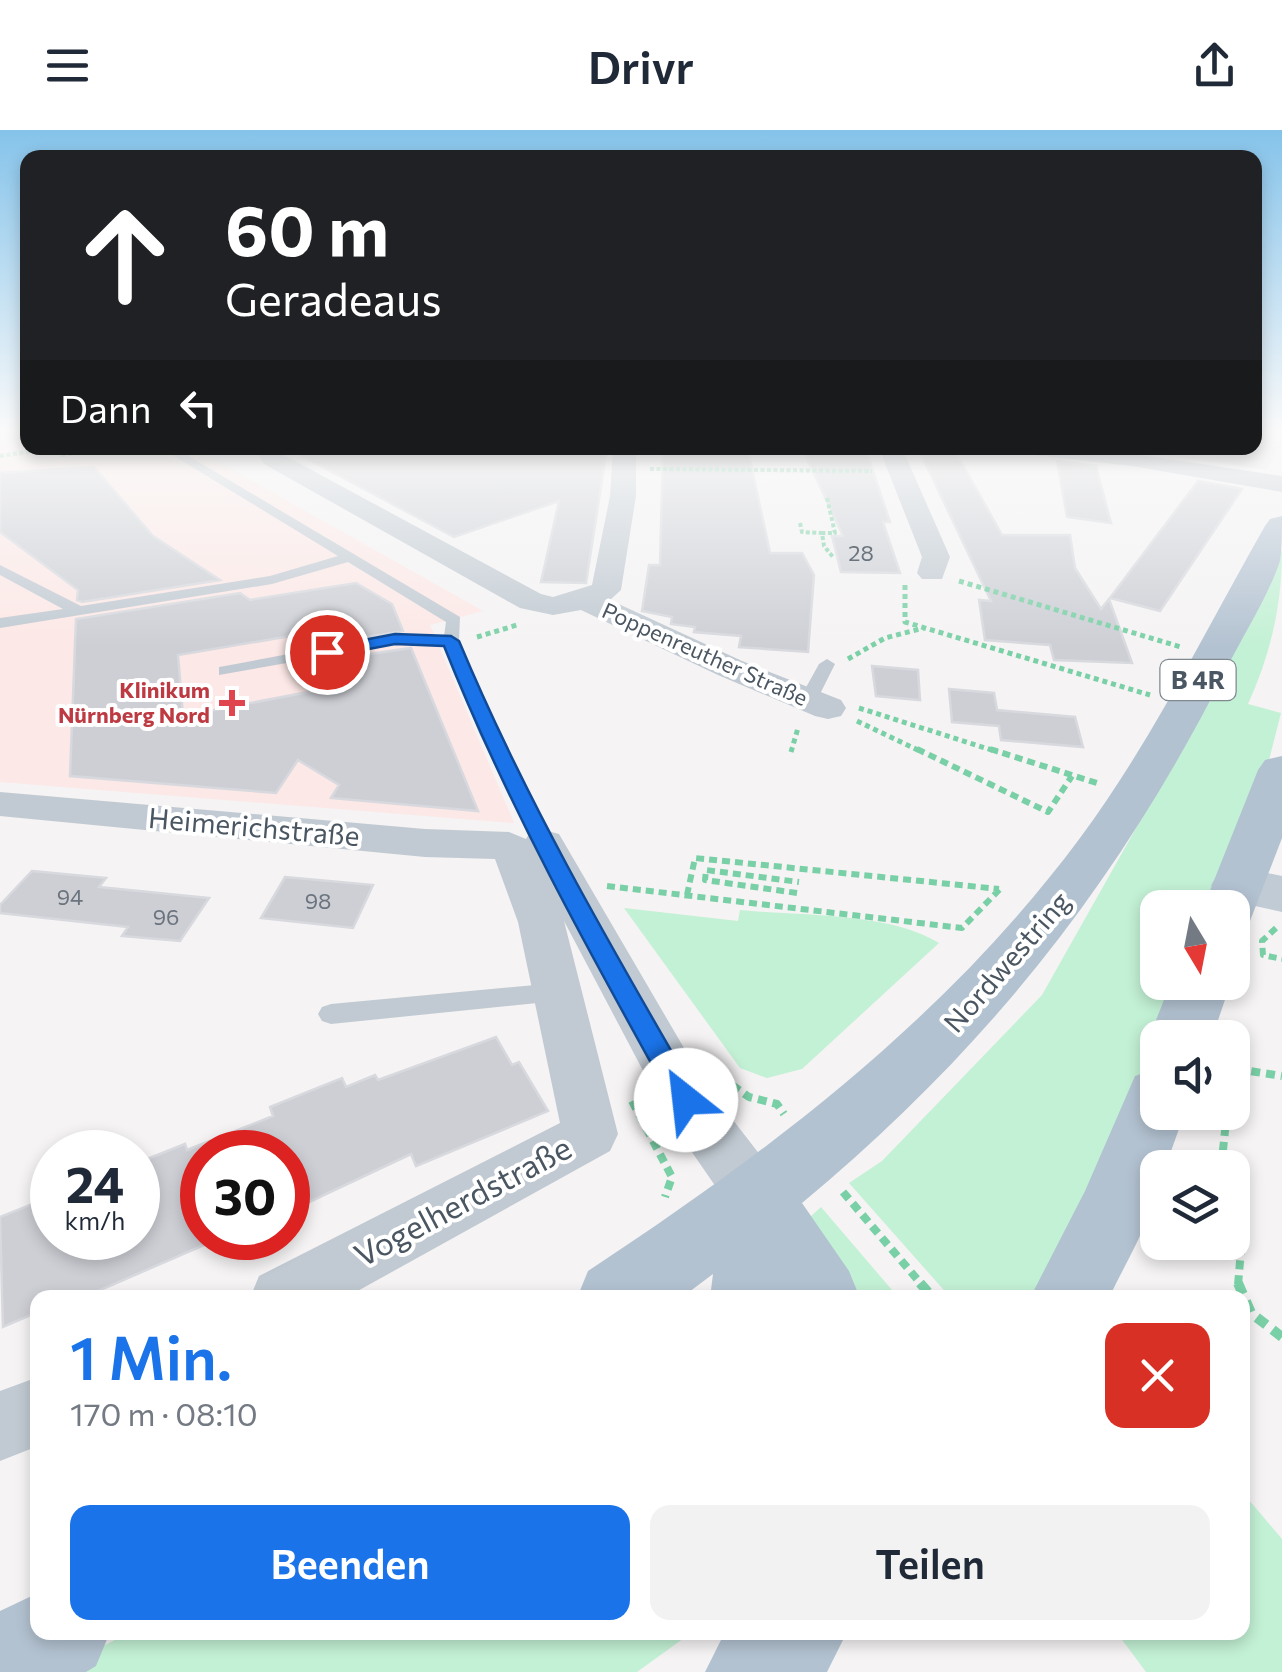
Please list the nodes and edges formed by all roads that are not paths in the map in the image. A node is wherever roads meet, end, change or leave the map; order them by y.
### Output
1 (257, 503) edge
2 (353, 503) edge
3 (622, 503) edge
4 (913, 503) edge
5 (1282, 526) edge
6 (347, 558) junction
7 (0, 569) edge
8 (932, 573) dead end
9 (569, 603) junction
10 (79, 611) junction
11 (0, 623) edge
12 (451, 641) junction
13 (826, 664) dead end
14 (225, 670) dead end
15 (820, 704) joint
16 (1282, 770) edge
17 (0, 804) edge
18 (538, 857) junction
19 (1250, 895) edge
20 (557, 992) junction
21 (331, 1014) dead end
22 (1145, 1130) edge
23 (782, 1152) junction
24 (297, 1290) edge
25 (625, 1290) edge
26 (751, 1290) edge
27 (819, 1290) edge
28 (1073, 1290) edge
29 (30, 1414) edge
30 (0, 1426) edge
31 (46, 1640) edge
32 (790, 1640) edge
33 (0, 1664) edge
34 (754, 1672) edge

1 - 6 lane
2 - 9 street, Poppenreuther Straße
3 - 9 street
4 - 8 street
5 - 23 main road, Nordwestring / B 4R
6 - 10 lane
6 - 12 lane
7 - 10 lane
9 - 15 street, Poppenreuther Straße
10 - 11 lane
12 - 14 lane
12 - 18 lane
13 - 15 lane
16 - 19 main road
17 - 18 street, Heimerichstraße
18 - 20 street, Vogelherdstraße
18 - 23 street
20 - 21 lane
20 - 24 street, Vogelherdstraße
22 - 28 main road
23 - 25 main road, Nordwestring / B 4R
23 - 26 main road
23 - 27 main road
29 - 30 street
31 - 33 main road
32 - 34 main road

